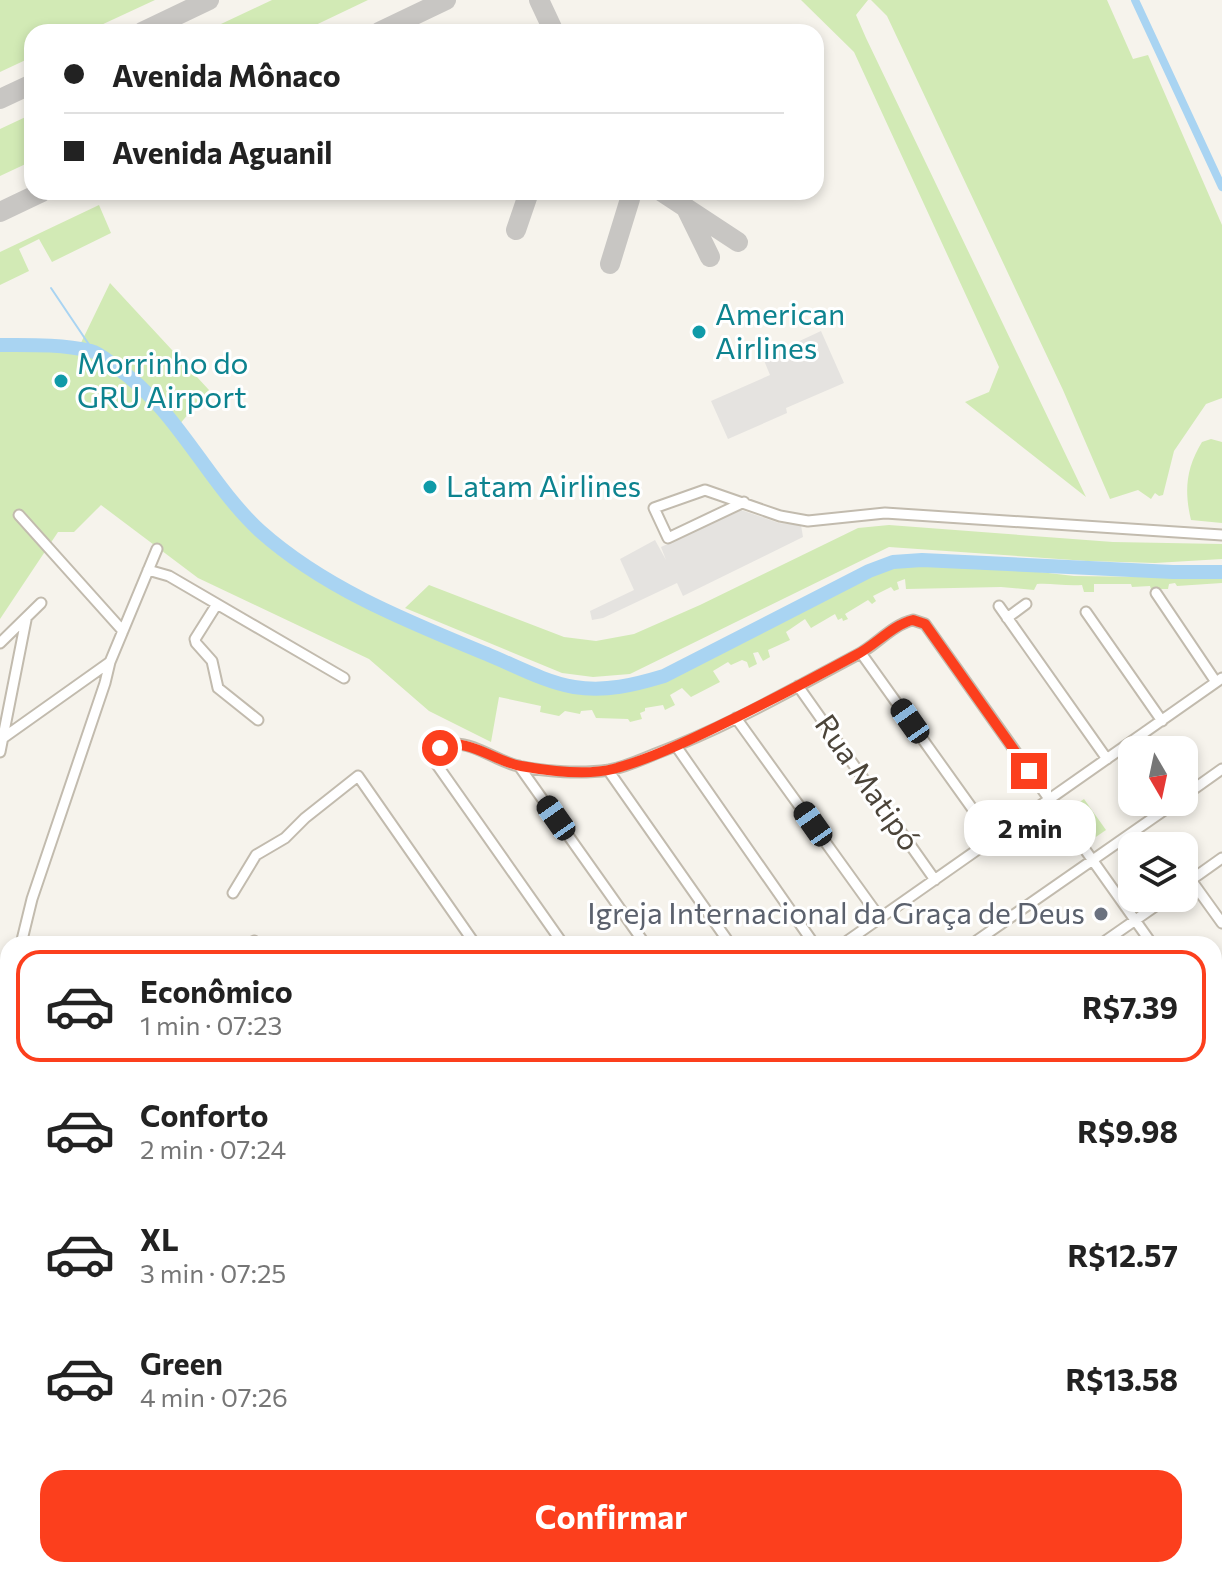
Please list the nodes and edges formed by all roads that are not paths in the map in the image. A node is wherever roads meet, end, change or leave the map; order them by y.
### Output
1 (744, 502) junction
2 (19, 515) dead end
3 (1222, 535) edge
4 (157, 549) dead end
5 (148, 570) junction
6 (1156, 593) dead end
7 (41, 603) dead end
8 (217, 604) junction
9 (1026, 604) dead end
10 (999, 606) dead end
11 (1086, 612) dead end
12 (1007, 618) junction
13 (26, 620) junction
14 (123, 631) junction
15 (0, 643) edge
16 (861, 653) junction
17 (110, 662) junction
18 (89, 677) junction
19 (344, 678) dead end
20 (1219, 680) edge
21 (105, 683) junction
22 (798, 686) junction
23 (736, 718) junction
24 (258, 720) dead end
25 (1162, 721) junction
26 (3, 738) junction
27 (676, 746) junction
28 (0, 752) edge
29 (1107, 759) junction
30 (519, 766) junction
31 (1222, 769) edge
32 (608, 770) junction
33 (1198, 786) edge
34 (1049, 800) junction
35 (1156, 816) edge
36 (994, 839) junction
37 (1222, 858) edge
38 (1093, 860) junction
39 (1198, 876) edge
40 (935, 880) junction
41 (233, 893) dead end
42 (1198, 895) edge
43 (1148, 912) edge
44 (880, 918) junction
45 (1136, 921) junction
46 (1222, 923) edge
47 (23, 936) edge
48 (469, 936) edge
49 (557, 936) edge
50 (639, 936) edge
51 (724, 936) edge
52 (808, 936) edge
53 (854, 936) edge
54 (984, 936) edge
55 (1113, 936) edge
56 (1146, 936) edge

1 - 1 street
1 - 3 street
2 - 14 street
4 - 5 street
5 - 8 street
5 - 14 street
6 - 20 street
7 - 13 street
8 - 19 street
8 - 24 street
9 - 12 street
10 - 12 street
11 - 25 street
12 - 29 street
13 - 15 street
13 - 26 street
14 - 17 street
16 - 22 street
16 - 34 street
16 - 36 street
17 - 18 street
17 - 21 street
18 - 21 street
18 - 26 street
20 - 25 street
21 - 47 street
22 - 23 street
22 - 40 street, Rua Matipó
23 - 27 street
23 - 44 street
25 - 29 street
26 - 28 street
27 - 32 street
27 - 52 street
29 - 34 street
30 - 32 street
30 - 49 street
30 - 50 street
31 - 33 street
32 - 51 street
34 - 36 street
34 - 38 street
35 - 38 street
36 - 40 street
37 - 39 street
38 - 45 street
38 - 54 street
40 - 44 street
41 - 48 street
42 - 46 street
43 - 45 street
44 - 53 street
45 - 55 street
45 - 56 street

